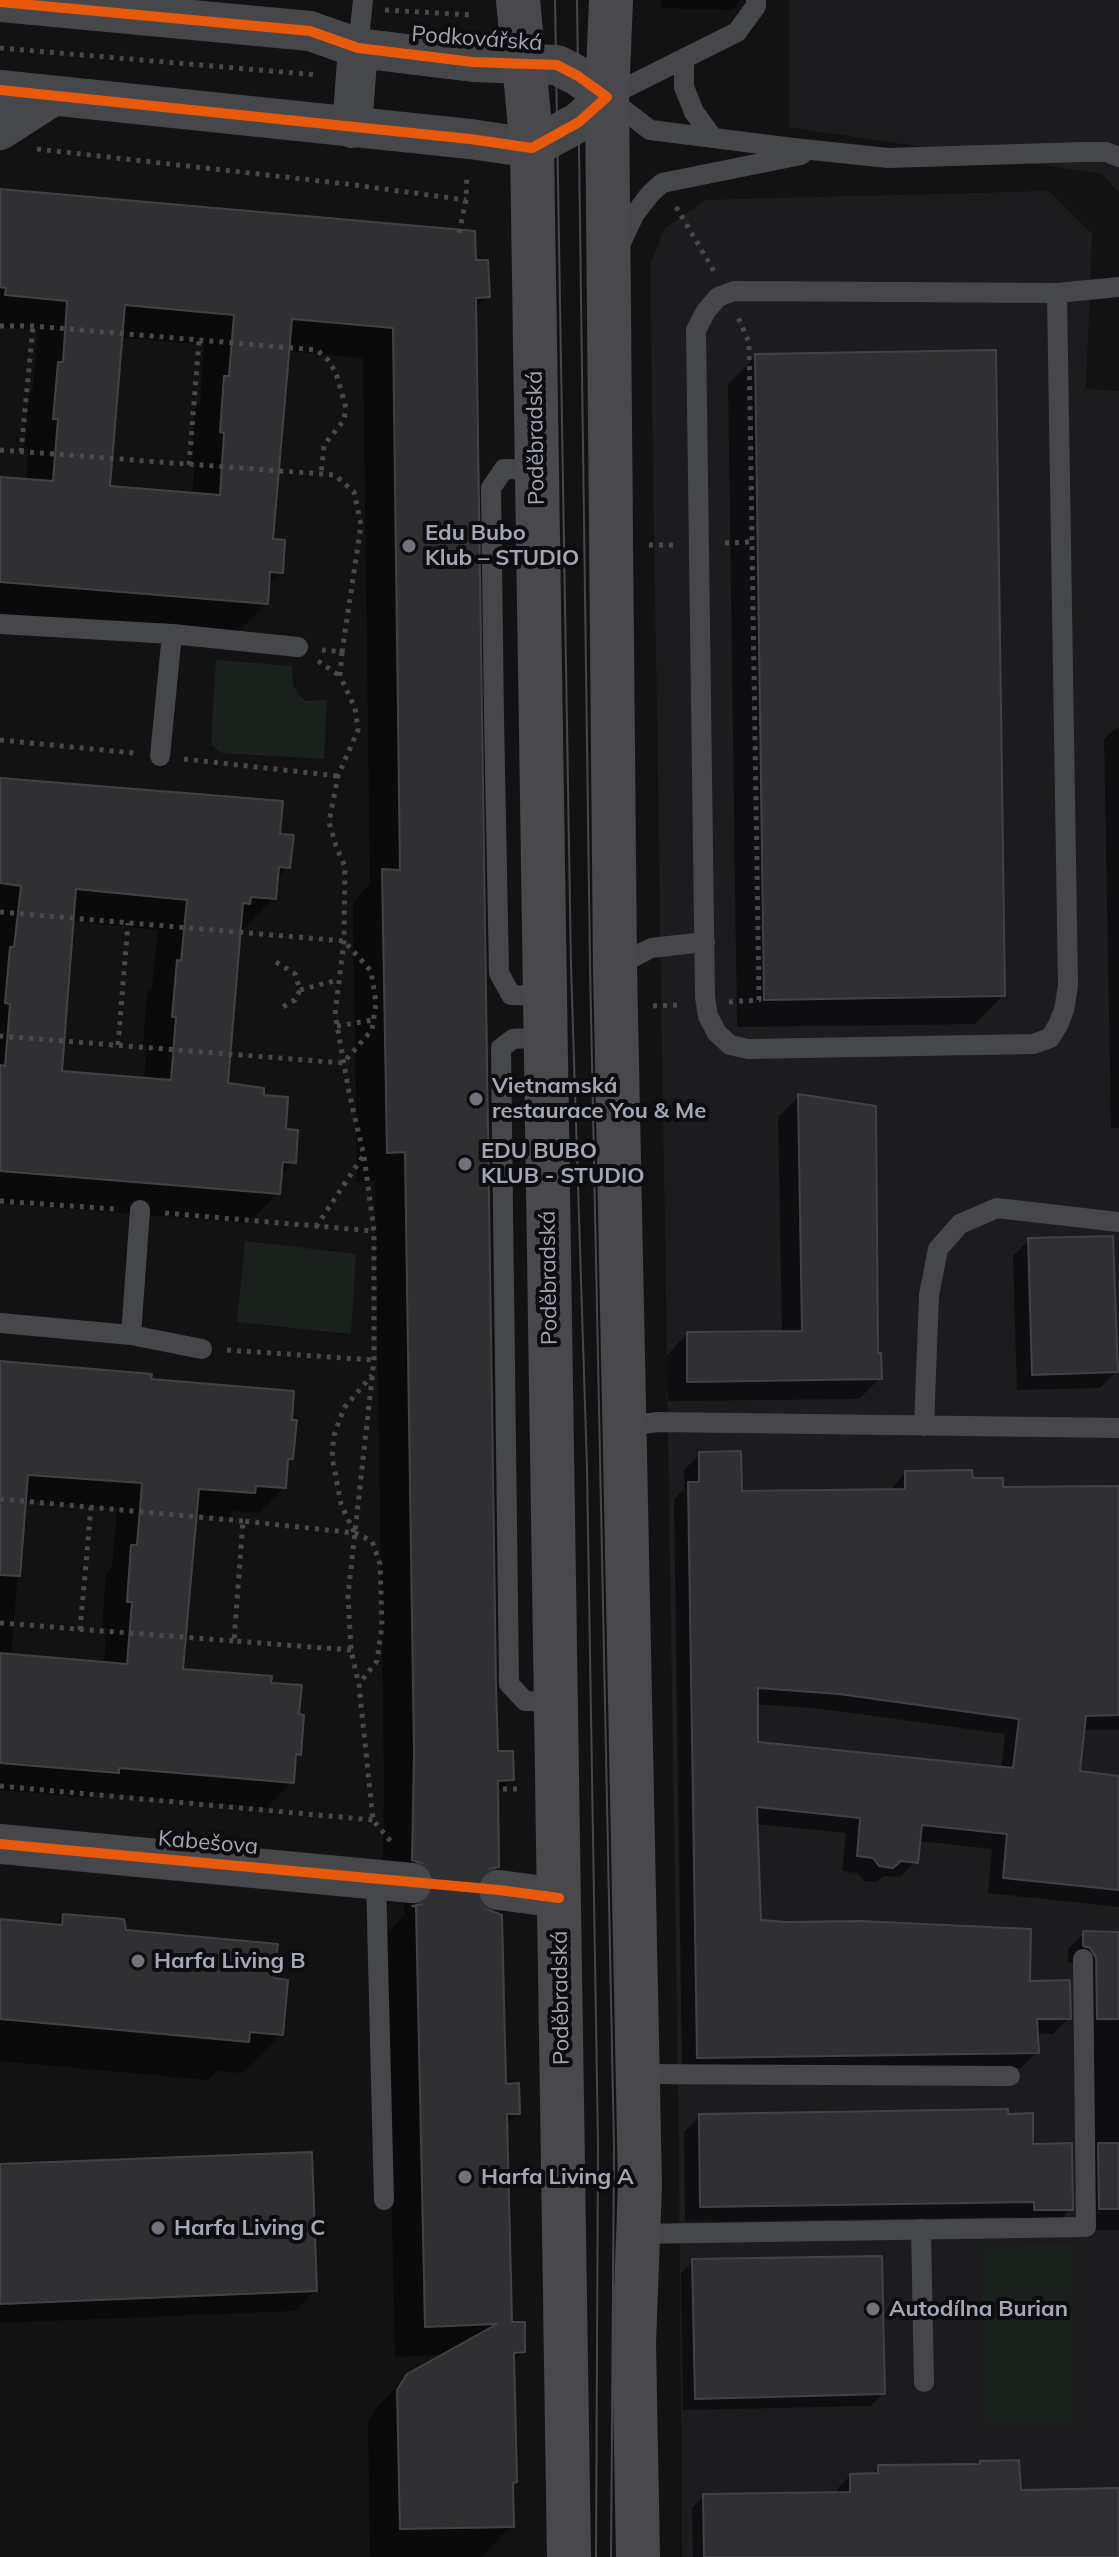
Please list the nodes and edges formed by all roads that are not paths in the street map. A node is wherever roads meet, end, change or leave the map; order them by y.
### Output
1 (363, 0) edge
2 (611, 0) edge
3 (756, 0) edge
4 (0, 2) edge
5 (499, 4) edge
6 (684, 58) junction
7 (357, 63) junction
8 (525, 65) junction
9 (0, 90) edge
10 (53, 96) junction
11 (607, 97) junction
12 (352, 128) junction
13 (12, 138) edge
14 (713, 138) junction
15 (532, 148) junction
16 (822, 151) junction
17 (1119, 157) edge
18 (609, 269) junction
19 (1119, 287) edge
20 (1057, 293) junction
21 (0, 624) edge
22 (172, 634) junction
23 (298, 647) road end
24 (160, 756) dead end
25 (705, 942) junction
26 (615, 967) junction
27 (140, 1210) road end
28 (1119, 1222) edge
29 (0, 1323) edge
30 (131, 1335) junction
31 (202, 1349) road end
32 (624, 1426) junction
33 (924, 1426) junction
34 (1119, 1428) edge
35 (0, 1844) edge
36 (396, 1881) joint
37 (499, 1890) tunnel mouth
38 (559, 1898) junction
39 (1083, 1959) dead end
40 (638, 2074) junction
41 (1010, 2076) dead end
42 (384, 2200) dead end
43 (921, 2229) junction
44 (638, 2234) junction
45 (924, 2382) dead end
46 (569, 2557) edge
47 (638, 2557) edge

1 - 7 lane
2 - 11 main road
3 - 6 lane
4 - 7 street, Podkovářská
5 - 8 main road, Poděbradská
6 - 11 lane
6 - 14 lane
7 - 8 street, Podkovářská
7 - 12 street
8 - 11 street, Podkovářská
8 - 15 main road, Poděbradská
9 - 10 street
10 - 12 street
10 - 13 street
11 - 14 lane
11 - 15 street
11 - 18 main road
12 - 15 street
14 - 16 lane
15 - 38 main road, Poděbradská
16 - 17 lane
16 - 18 lane
18 - 26 main road
19 - 20 lane
20 - 25 lane
20 - 25 lane
21 - 22 lane
22 - 23 lane
22 - 24 lane
25 - 26 lane
26 - 32 main road
27 - 30 lane
28 - 33 lane
29 - 30 lane
30 - 31 lane
32 - 33 lane
32 - 40 main road
33 - 34 lane
35 - 36 street, Kabešova
36 - 42 lane
37 - 38 street
38 - 46 main road, Poděbradská
39 - 43 lane
40 - 41 lane
40 - 44 main road
43 - 44 lane
43 - 45 lane
44 - 47 main road

